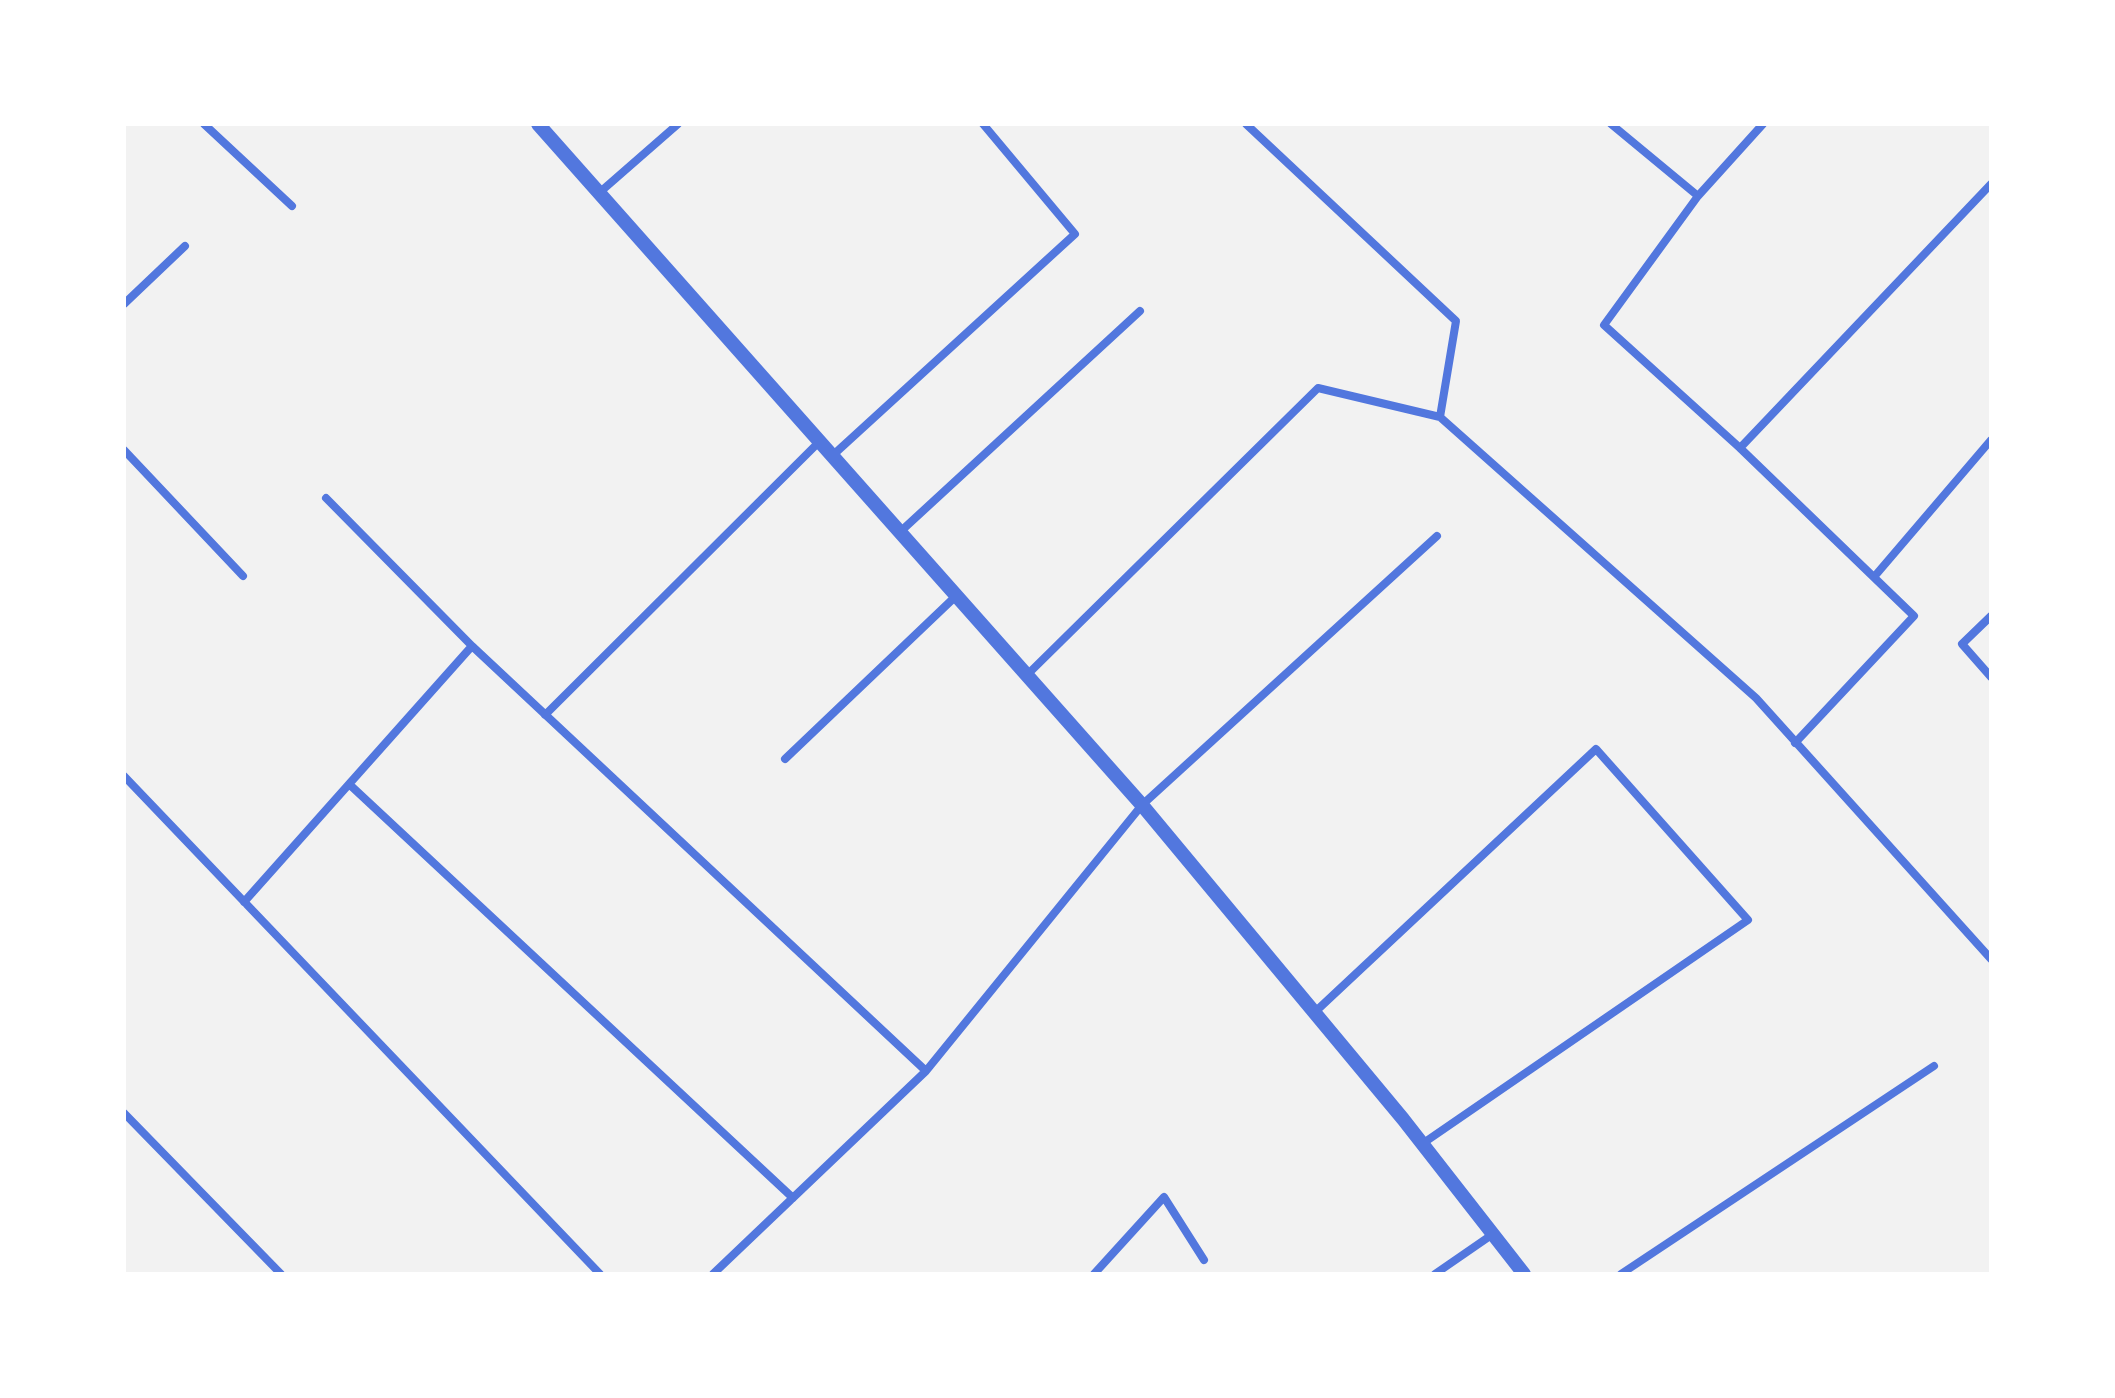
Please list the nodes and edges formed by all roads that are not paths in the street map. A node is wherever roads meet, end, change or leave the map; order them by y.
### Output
1 (204, 124) edge
2 (538, 124) edge
3 (678, 124) edge
4 (983, 124) edge
5 (1246, 124) edge
6 (1611, 124) edge
7 (1763, 124) edge
8 (1991, 184) edge
9 (599, 193) junction
10 (1698, 196) junction
11 (292, 206) dead end
12 (185, 246) dead end
13 (124, 304) edge
14 (1140, 311) dead end
15 (1440, 417) junction
16 (1991, 440) edge
17 (820, 441) junction
18 (1740, 448) junction
19 (124, 450) edge
20 (832, 456) junction
21 (326, 498) dead end
22 (900, 532) junction
23 (1437, 536) dead end
24 (243, 576) dead end
25 (1874, 577) junction
26 (956, 596) junction
27 (1991, 616) edge
28 (472, 646) junction
29 (1027, 675) junction
30 (1991, 677) edge
31 (545, 715) junction
32 (1795, 743) junction
33 (785, 759) dead end
34 (124, 776) edge
35 (349, 784) junction
36 (1142, 805) junction
37 (244, 902) junction
38 (1991, 959) edge
39 (1315, 1012) junction
40 (1934, 1066) dead end
41 (926, 1071) junction
42 (124, 1113) edge
43 (1422, 1144) junction
44 (793, 1198) junction
45 (1493, 1234) junction
46 (1204, 1260) dead end
47 (281, 1274) edge
48 (600, 1274) edge
49 (713, 1274) edge
50 (1094, 1274) edge
51 (1435, 1274) edge
52 (1524, 1274) edge
53 (1621, 1274) edge

1 - 11 street
2 - 9 street
3 - 9 street
4 - 20 street
5 - 15 street
6 - 10 street
7 - 10 street
8 - 18 street
9 - 17 street
10 - 18 street
12 - 13 street
14 - 22 street
15 - 29 street
15 - 32 street
16 - 25 street
17 - 20 street
17 - 31 street
18 - 25 street
19 - 24 street
20 - 22 street
21 - 28 street
22 - 26 street
23 - 36 street
25 - 32 street
26 - 29 street
26 - 33 street
27 - 30 street
28 - 31 street
28 - 35 street
29 - 36 street
31 - 41 street
32 - 38 street
34 - 37 street
35 - 37 street
35 - 44 street
36 - 39 street
36 - 41 street
37 - 48 street
39 - 43 street
39 - 43 street
40 - 53 street
41 - 44 street
42 - 47 street
43 - 45 street
44 - 49 street
45 - 51 street
45 - 52 street
46 - 50 street

